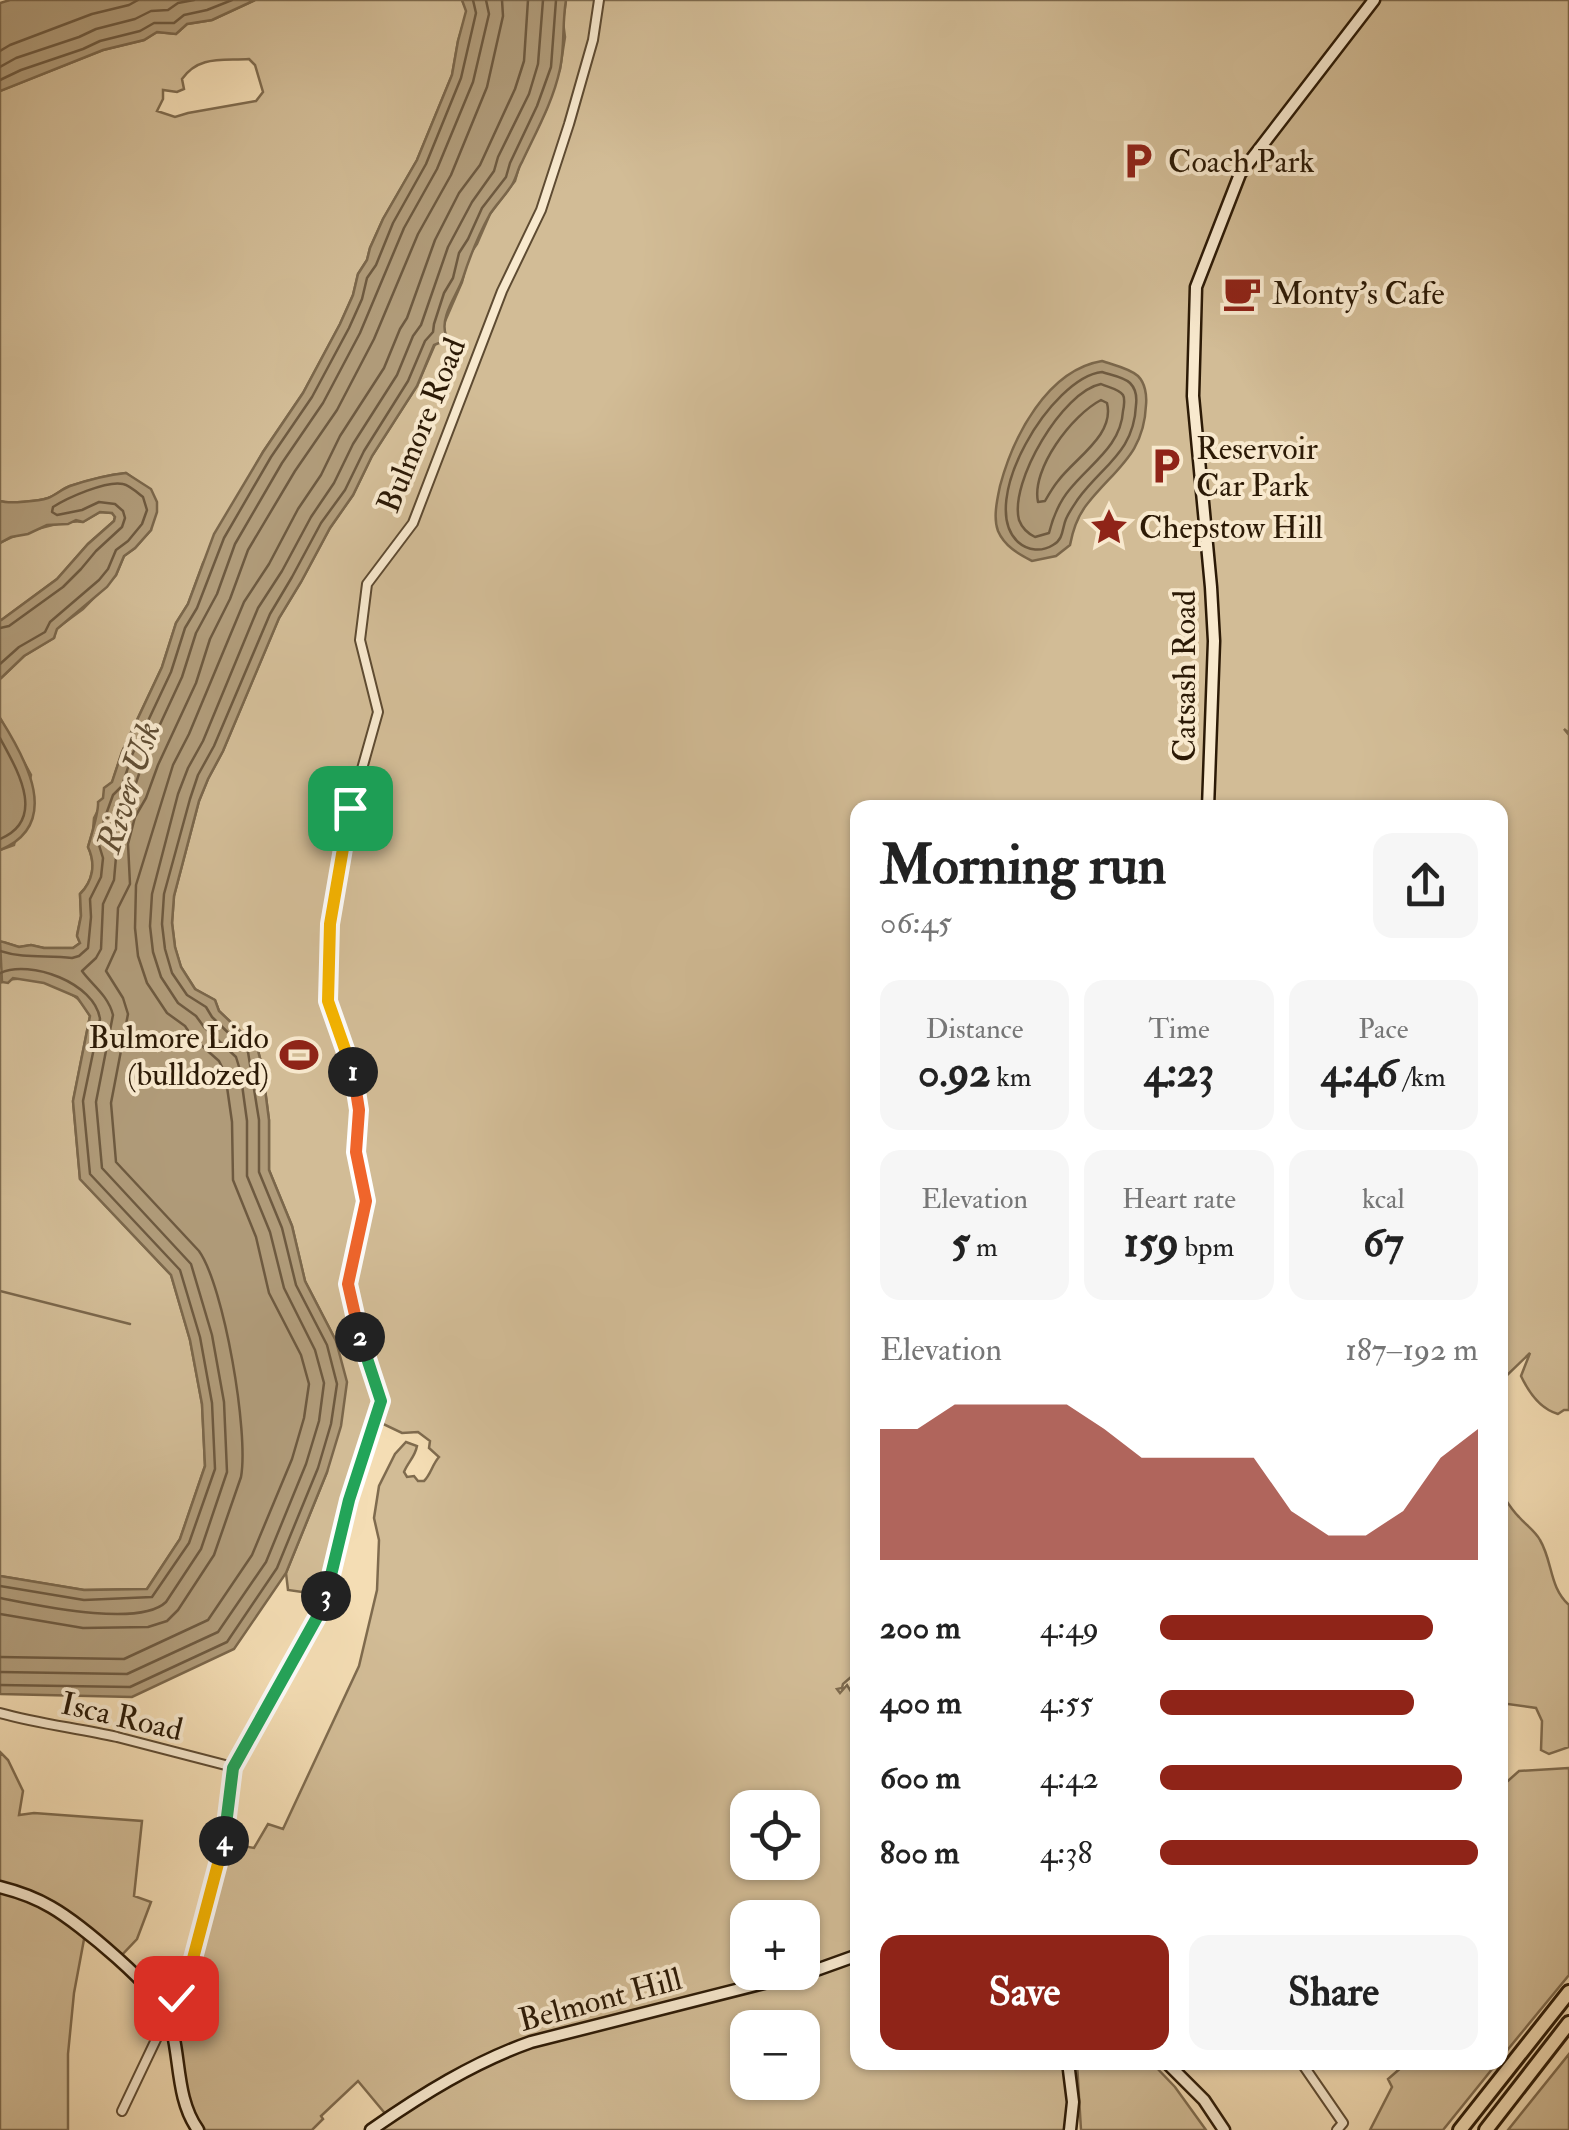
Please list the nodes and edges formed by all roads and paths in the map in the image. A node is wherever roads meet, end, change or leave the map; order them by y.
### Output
1 (599, 0) edge
2 (1374, 0) edge
3 (1208, 800) edge
4 (0, 1712) edge
5 (233, 1768) junction
6 (0, 1887) edge
7 (850, 1958) edge
8 (1569, 1992) edge
9 (168, 2014) junction
10 (1566, 2028) edge
11 (1508, 2069) edge
12 (1069, 2070) edge
13 (1174, 2070) edge
14 (1307, 2070) edge
15 (1507, 2070) edge
16 (122, 2111) dead end
17 (198, 2130) edge
18 (371, 2130) edge
19 (1070, 2130) edge
20 (1224, 2130) edge
21 (1338, 2130) edge
22 (1460, 2130) edge
23 (1486, 2130) edge

1 - 5 street, Bulmore Road
2 - 3 main road, Catsash Road
4 - 5 street, Isca Road
5 - 9 street, Bulmore Road
6 - 9 main road
7 - 18 main road, Belmont Hill
8 - 11 highway
9 - 16 street, Bulmore Road
9 - 17 main road
10 - 23 highway
12 - 19 main road
13 - 20 main road
14 - 21 street
15 - 22 highway

